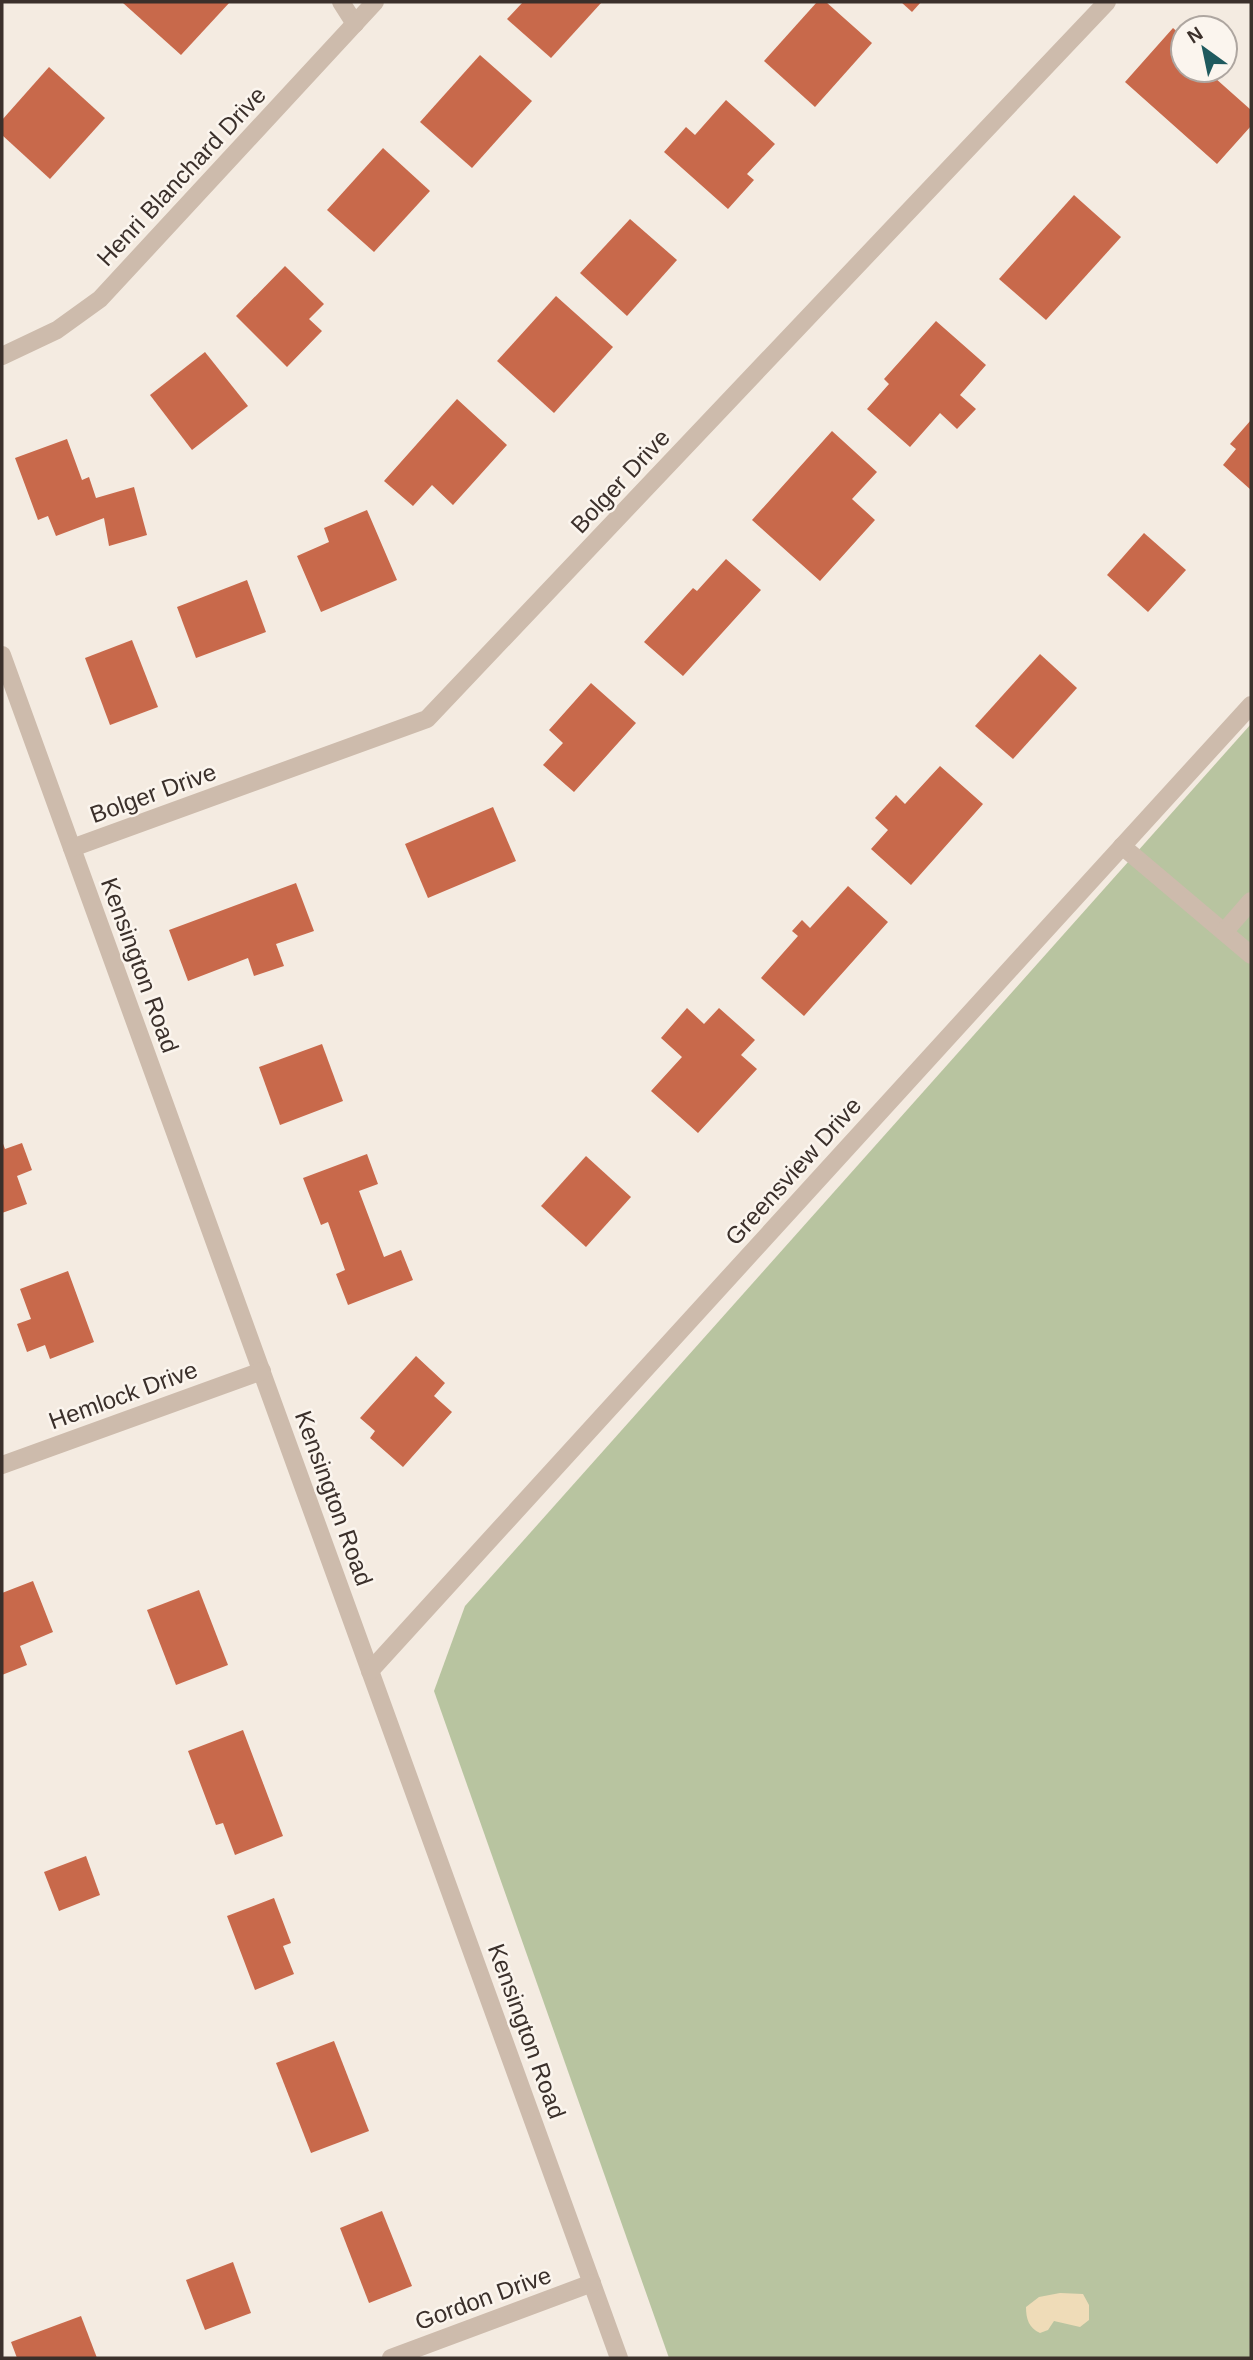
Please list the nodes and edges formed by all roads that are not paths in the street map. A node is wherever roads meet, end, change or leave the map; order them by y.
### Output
1 (341, 2) edge
2 (375, 2) edge
3 (1107, 2) edge
4 (355, 24) junction
5 (2, 356) edge
6 (2, 655) edge
7 (1251, 705) edge
8 (1122, 846) junction
9 (72, 848) junction
10 (1251, 901) edge
11 (1224, 932) junction
12 (1251, 955) edge
13 (261, 1371) junction
14 (2, 1465) edge
15 (370, 1671) junction
16 (592, 2283) junction
17 (391, 2358) edge
18 (619, 2358) edge

1 - 4 street
2 - 4 street, Henri Blanchard Drive
3 - 9 street, Bolger Drive
4 - 5 street, Henri Blanchard Drive
6 - 9 street, Kensington Road
7 - 8 street, Greensview Drive
8 - 11 street
8 - 15 street, Greensview Drive
9 - 13 street, Kensington Road
10 - 11 street
11 - 12 street
13 - 14 street, Hemlock Drive
13 - 15 street, Kensington Road
15 - 16 street, Kensington Road
16 - 17 street, Gordon Drive
16 - 18 street, Kensington Road

